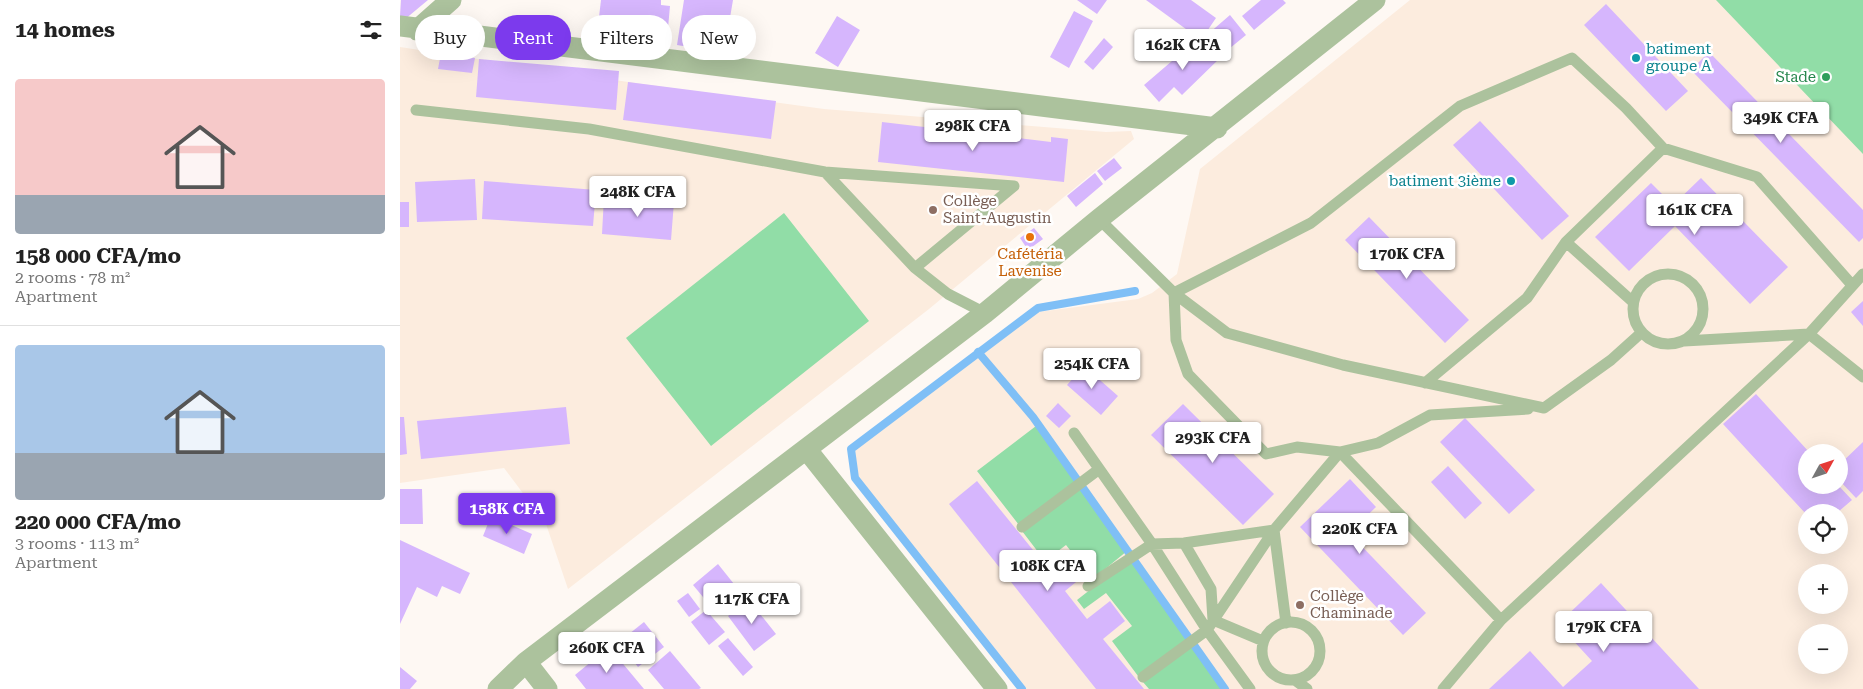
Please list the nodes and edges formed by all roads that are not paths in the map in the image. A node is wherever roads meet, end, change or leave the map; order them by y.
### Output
1 (451, 0) edge
2 (1373, 0) edge
3 (409, 28) edge
4 (416, 110) dead end
5 (1217, 128) junction
6 (1663, 148) junction
7 (825, 172) junction
8 (1099, 219) junction
9 (1566, 242) junction
10 (915, 268) junction
11 (1863, 274) edge
12 (1852, 285) junction
13 (1174, 293) junction
14 (1633, 302) junction
15 (986, 314) junction
16 (1641, 333) junction
17 (1809, 334) junction
18 (1682, 342) junction
19 (1863, 377) edge
20 (1426, 383) junction
21 (1544, 408) junction
22 (1074, 434) dead end
23 (807, 450) junction
24 (1340, 452) junction
25 (1098, 470) junction
26 (1022, 528) dead end
27 (1274, 530) junction
28 (1184, 542) junction
29 (1152, 544) junction
30 (1088, 586) dead end
31 (1501, 620) junction
32 (1286, 623) junction
33 (1210, 625) junction
34 (1263, 641) junction
35 (526, 662) junction
36 (1143, 677) dead end
37 (1295, 680) junction
38 (498, 689) edge
39 (547, 689) edge
40 (997, 689) edge
41 (1250, 689) edge
42 (1307, 689) edge
43 (1443, 689) edge

1 - 3 street
2 - 5 street
3 - 5 street
4 - 7 lane
5 - 8 street
6 - 9 lane
6 - 12 lane
6 - 13 lane
7 - 10 lane
7 - 10 lane
8 - 13 lane
8 - 15 street
9 - 14 lane
9 - 20 lane
10 - 15 lane
11 - 12 lane
12 - 17 lane
13 - 20 lane
13 - 24 lane
14 - 16 lane
14 - 18 lane
15 - 23 street
16 - 18 lane
16 - 21 lane
17 - 18 lane
17 - 19 lane
17 - 31 lane
20 - 21 lane
21 - 24 lane
22 - 25 lane
23 - 35 street
23 - 40 street
24 - 27 lane
24 - 31 lane
25 - 26 lane
25 - 29 lane
27 - 28 lane
27 - 32 lane
27 - 33 lane
28 - 29 lane
28 - 33 lane
29 - 30 lane
29 - 33 lane
31 - 43 lane
32 - 34 lane
32 - 37 lane
33 - 34 lane
33 - 36 lane
33 - 41 lane
34 - 37 lane
35 - 38 street
35 - 39 street
37 - 42 lane

